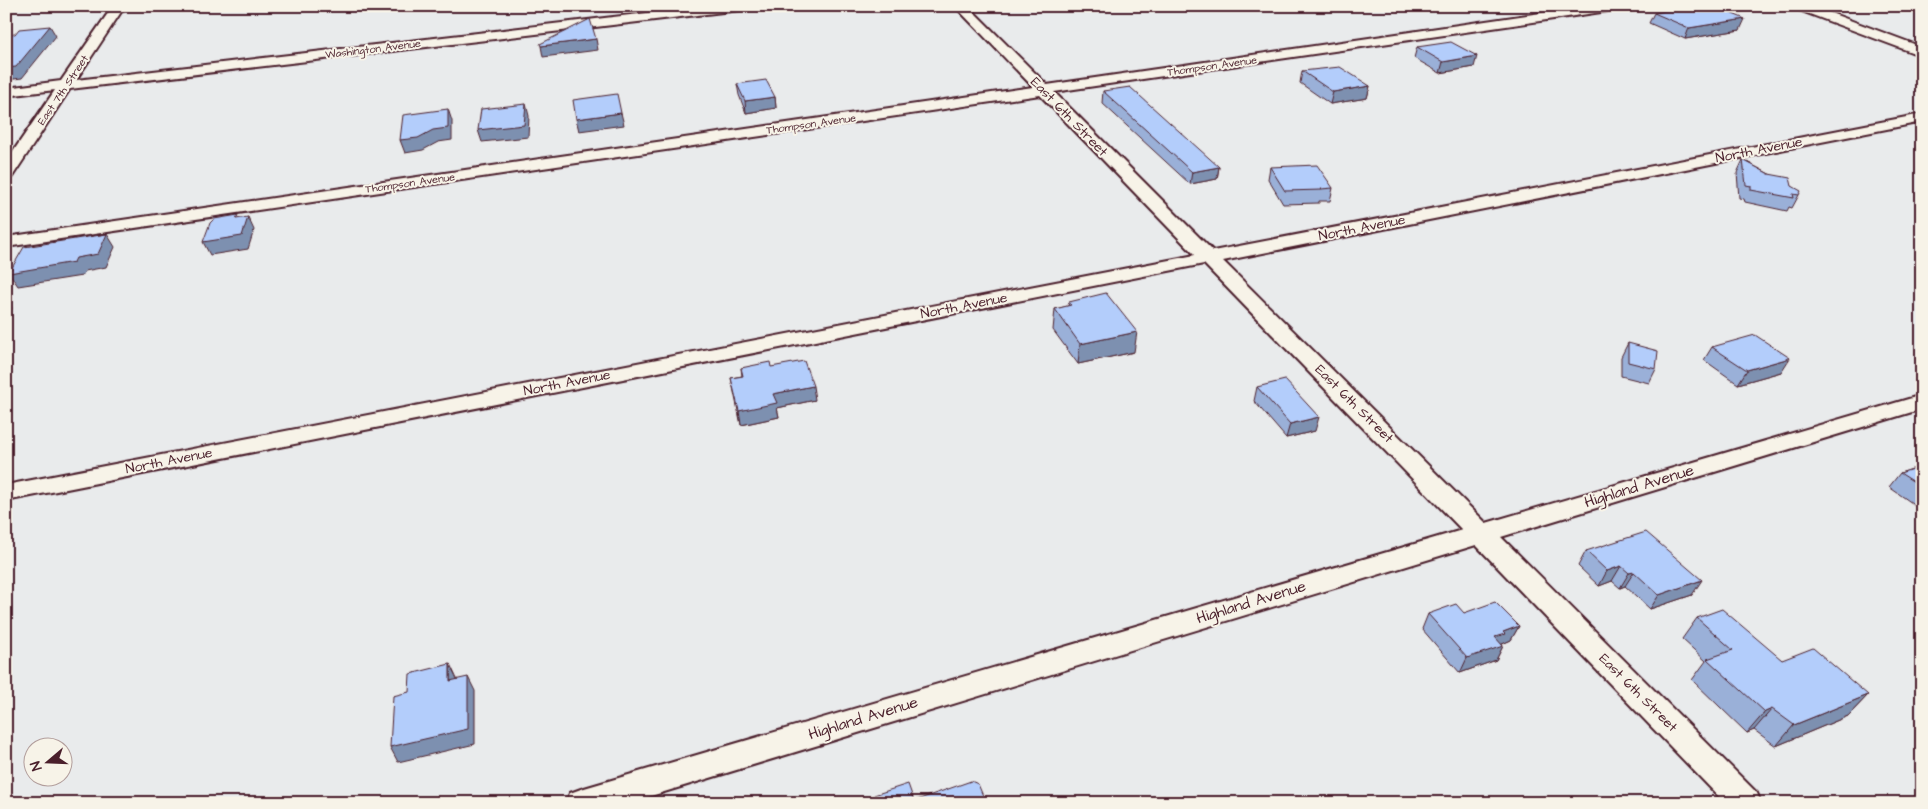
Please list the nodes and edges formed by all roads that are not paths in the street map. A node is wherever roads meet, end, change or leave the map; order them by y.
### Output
1 (119, 6) edge
2 (740, 6) edge
3 (960, 6) edge
4 (1615, 6) edge
5 (1800, 6) edge
6 (1922, 52) edge
7 (66, 85) junction
8 (1043, 90) junction
9 (6, 92) edge
10 (1922, 118) edge
11 (6, 174) edge
12 (6, 242) edge
13 (1209, 258) junction
14 (1922, 402) edge
15 (6, 493) edge
16 (1481, 533) junction
17 (581, 803) edge
18 (1746, 803) edge

1 - 7 street, East 7th Street
2 - 7 street, Washington Avenue
3 - 8 street, East 6th Street
4 - 8 street, Thompson Avenue
5 - 6 street
7 - 9 street, Washington Avenue
7 - 11 street, East 7th Street
8 - 12 street, Thompson Avenue
8 - 13 street, East 6th Street
10 - 13 street, North Avenue
13 - 15 street, North Avenue
13 - 16 street, East 6th Street
14 - 16 street, Highland Avenue
16 - 17 street, Highland Avenue
16 - 18 street, East 6th Street

